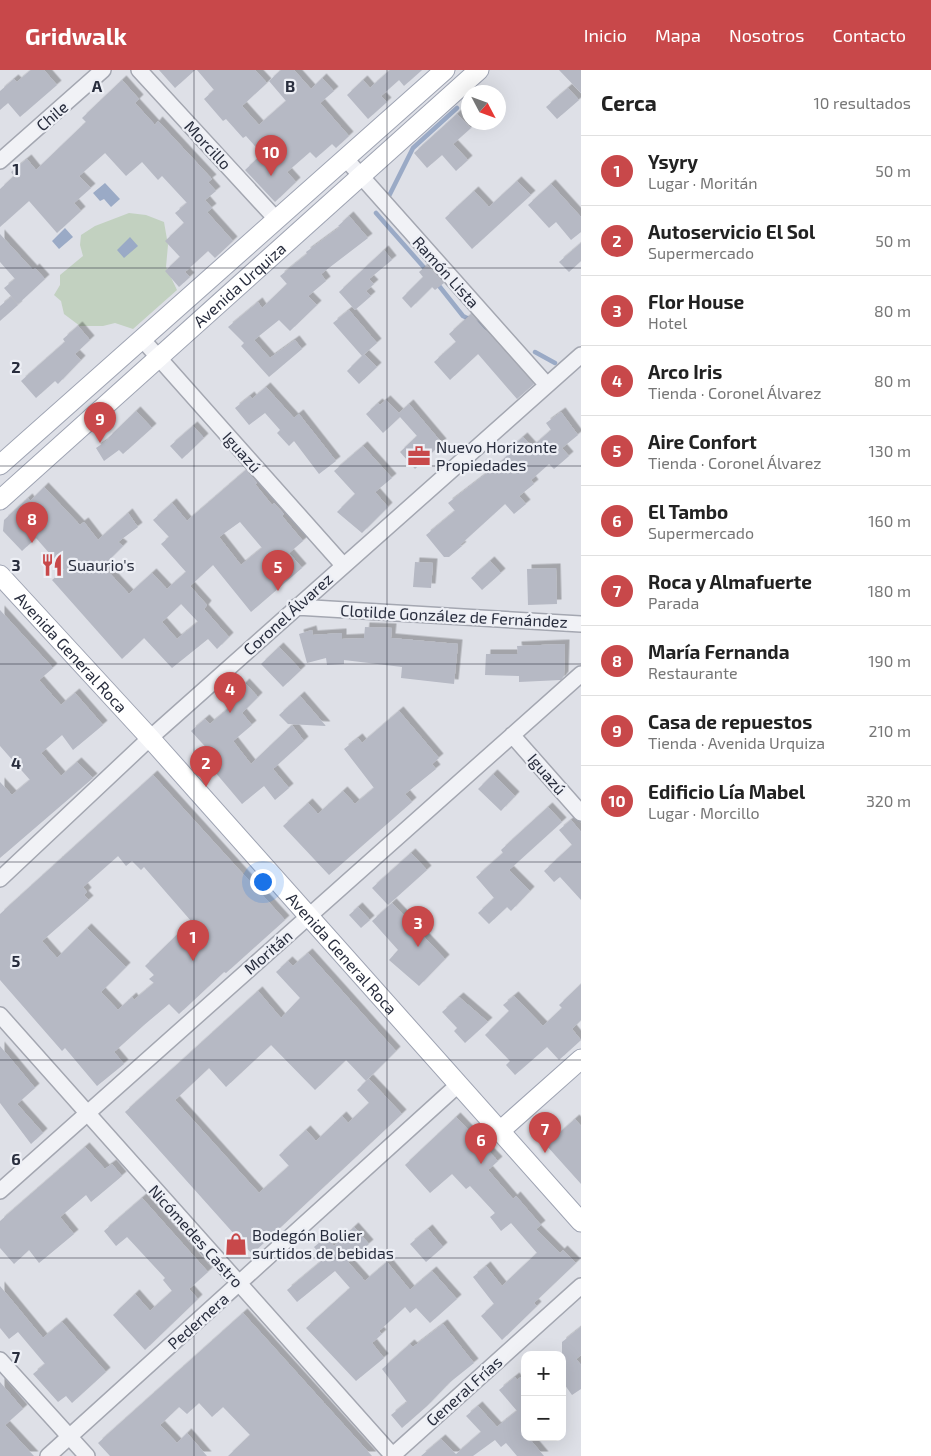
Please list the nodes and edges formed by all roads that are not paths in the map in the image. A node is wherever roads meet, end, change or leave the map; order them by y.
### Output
1 (103, 70) edge
2 (138, 70) edge
3 (479, 70) edge
4 (438, 72) edge
5 (345, 158) junction
6 (0, 161) edge
7 (361, 176) junction
8 (277, 220) junction
9 (142, 339) junction
10 (581, 355) edge
11 (159, 358) junction
12 (547, 385) junction
13 (0, 465) edge
14 (0, 500) edge
15 (343, 565) junction
16 (0, 575) edge
17 (296, 607) junction
18 (581, 624) edge
19 (581, 674) edge
20 (512, 735) junction
21 (150, 738) junction
22 (581, 813) edge
23 (0, 879) edge
24 (309, 916) junction
25 (0, 1015) edge
26 (581, 1060) edge
27 (459, 1084) junction
28 (86, 1113) junction
29 (500, 1131) junction
30 (0, 1191) edge
31 (581, 1222) edge
32 (239, 1283) junction
33 (581, 1286) edge
34 (0, 1360) edge
35 (69, 1436) junction
36 (48, 1456) edge
37 (87, 1456) edge
38 (392, 1456) edge

1 - 6 street, Chile
2 - 8 street, Morcillo
3 - 7 main road, Avenida Urquiza
4 - 5 main road, Avenida Urquiza
5 - 7 street, Ramón Lista
5 - 8 main road, Avenida Urquiza
7 - 11 main road, Avenida Urquiza
7 - 12 street, Ramón Lista
8 - 9 main road, Avenida Urquiza
9 - 11 street, Iguazú
9 - 13 main road, Avenida Urquiza
10 - 12 street, Coronel Álvarez
11 - 14 main road, Avenida Urquiza
11 - 15 street, Iguazú
12 - 15 street, Coronel Álvarez
15 - 17 street, Coronel Álvarez
16 - 21 main road, Avenida General Roca
17 - 18 street, Clotilde González de Fernández
17 - 21 street, Coronel Álvarez
19 - 20 street, Moritán
20 - 22 street, Iguazú
20 - 24 street, Moritán
21 - 23 street, Coronel Álvarez
21 - 24 main road, Avenida General Roca
24 - 27 main road, Avenida General Roca
24 - 28 street, Moritán
25 - 28 street, Nicómedes Castro
26 - 29 main road
27 - 29 main road, Avenida General Roca
27 - 32 street, Pedernera
28 - 30 street, Moritán
28 - 32 street, Nicómedes Castro
29 - 31 main road, Avenida General Roca
32 - 35 street, Pedernera
32 - 38 street, Nicómedes Castro
33 - 38 street, General Frías
34 - 35 street
35 - 36 street, Pedernera
35 - 37 street

